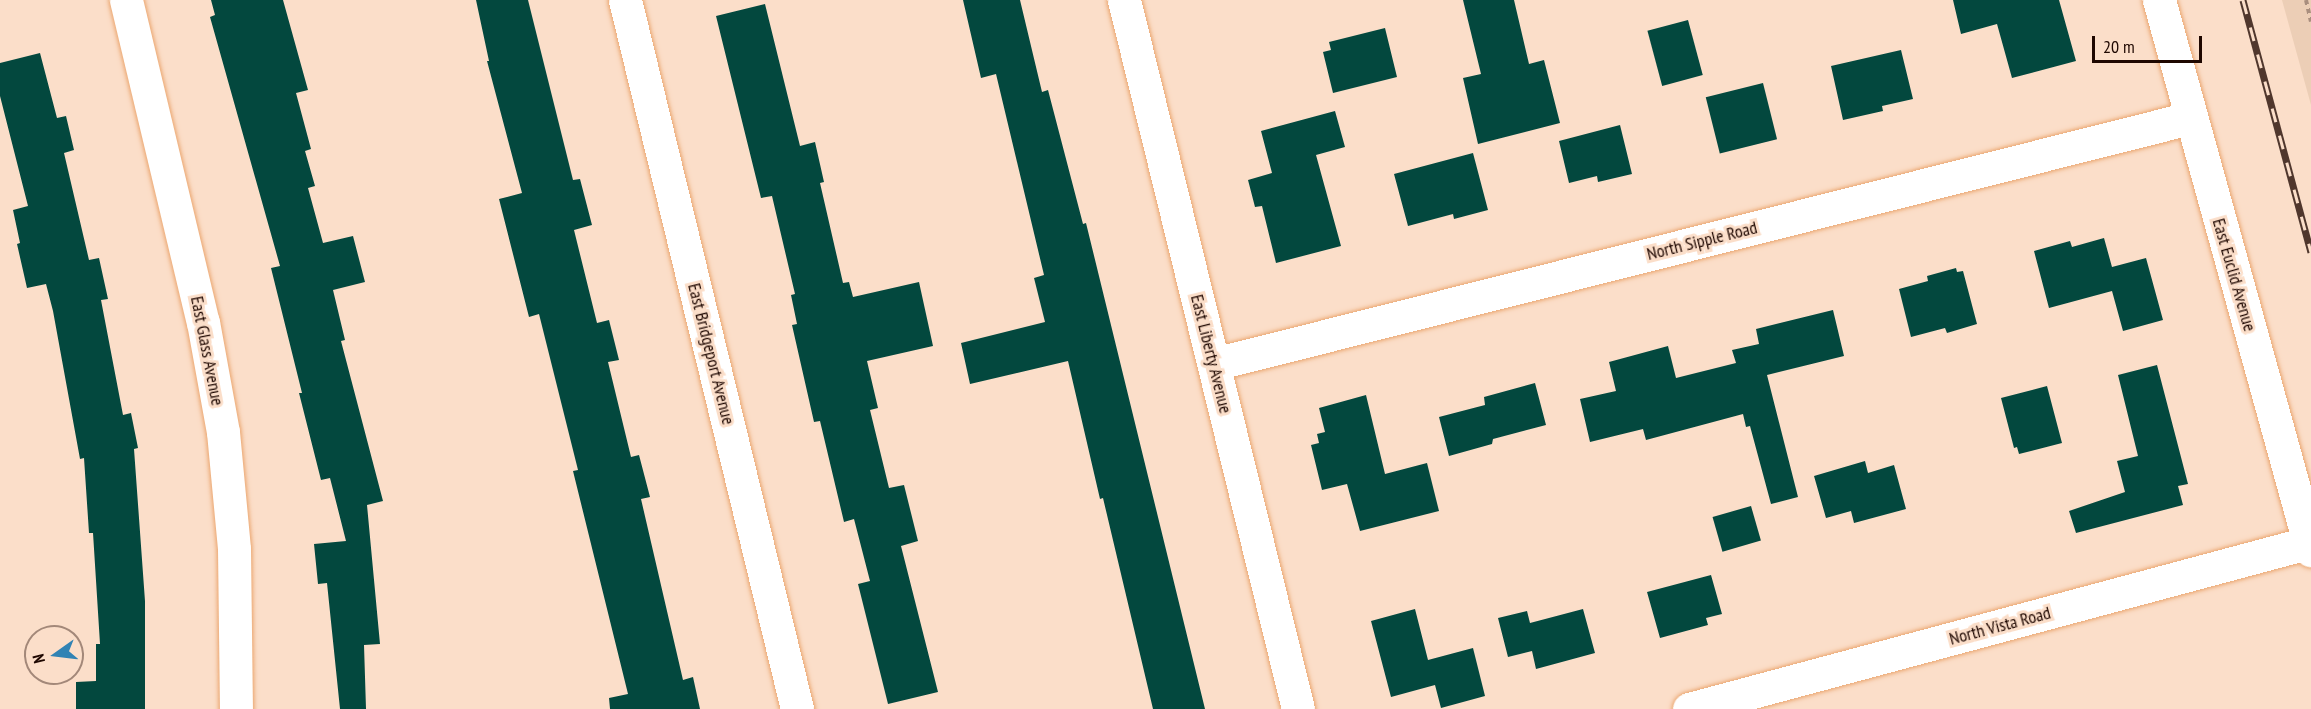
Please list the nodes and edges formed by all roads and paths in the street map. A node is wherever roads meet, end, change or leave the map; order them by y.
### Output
1 (126, 0) edge
2 (624, 0) edge
3 (1124, 0) edge
4 (2159, 0) edge
5 (2306, 0) edge
6 (2311, 21) edge
7 (2190, 118) junction
8 (1214, 364) junction
9 (2310, 545) edge
10 (236, 709) edge
11 (797, 709) edge
12 (1298, 709) edge
13 (1689, 709) edge

1 - 10 street, East Glass Avenue
2 - 11 street, East Bridgeport Avenue
3 - 8 street, East Liberty Avenue
4 - 7 street, East Euclid Avenue
5 - 6 path
7 - 8 street, North Sipple Road
7 - 9 street, East Euclid Avenue
8 - 12 street, East Liberty Avenue
9 - 13 street, North Vista Road

